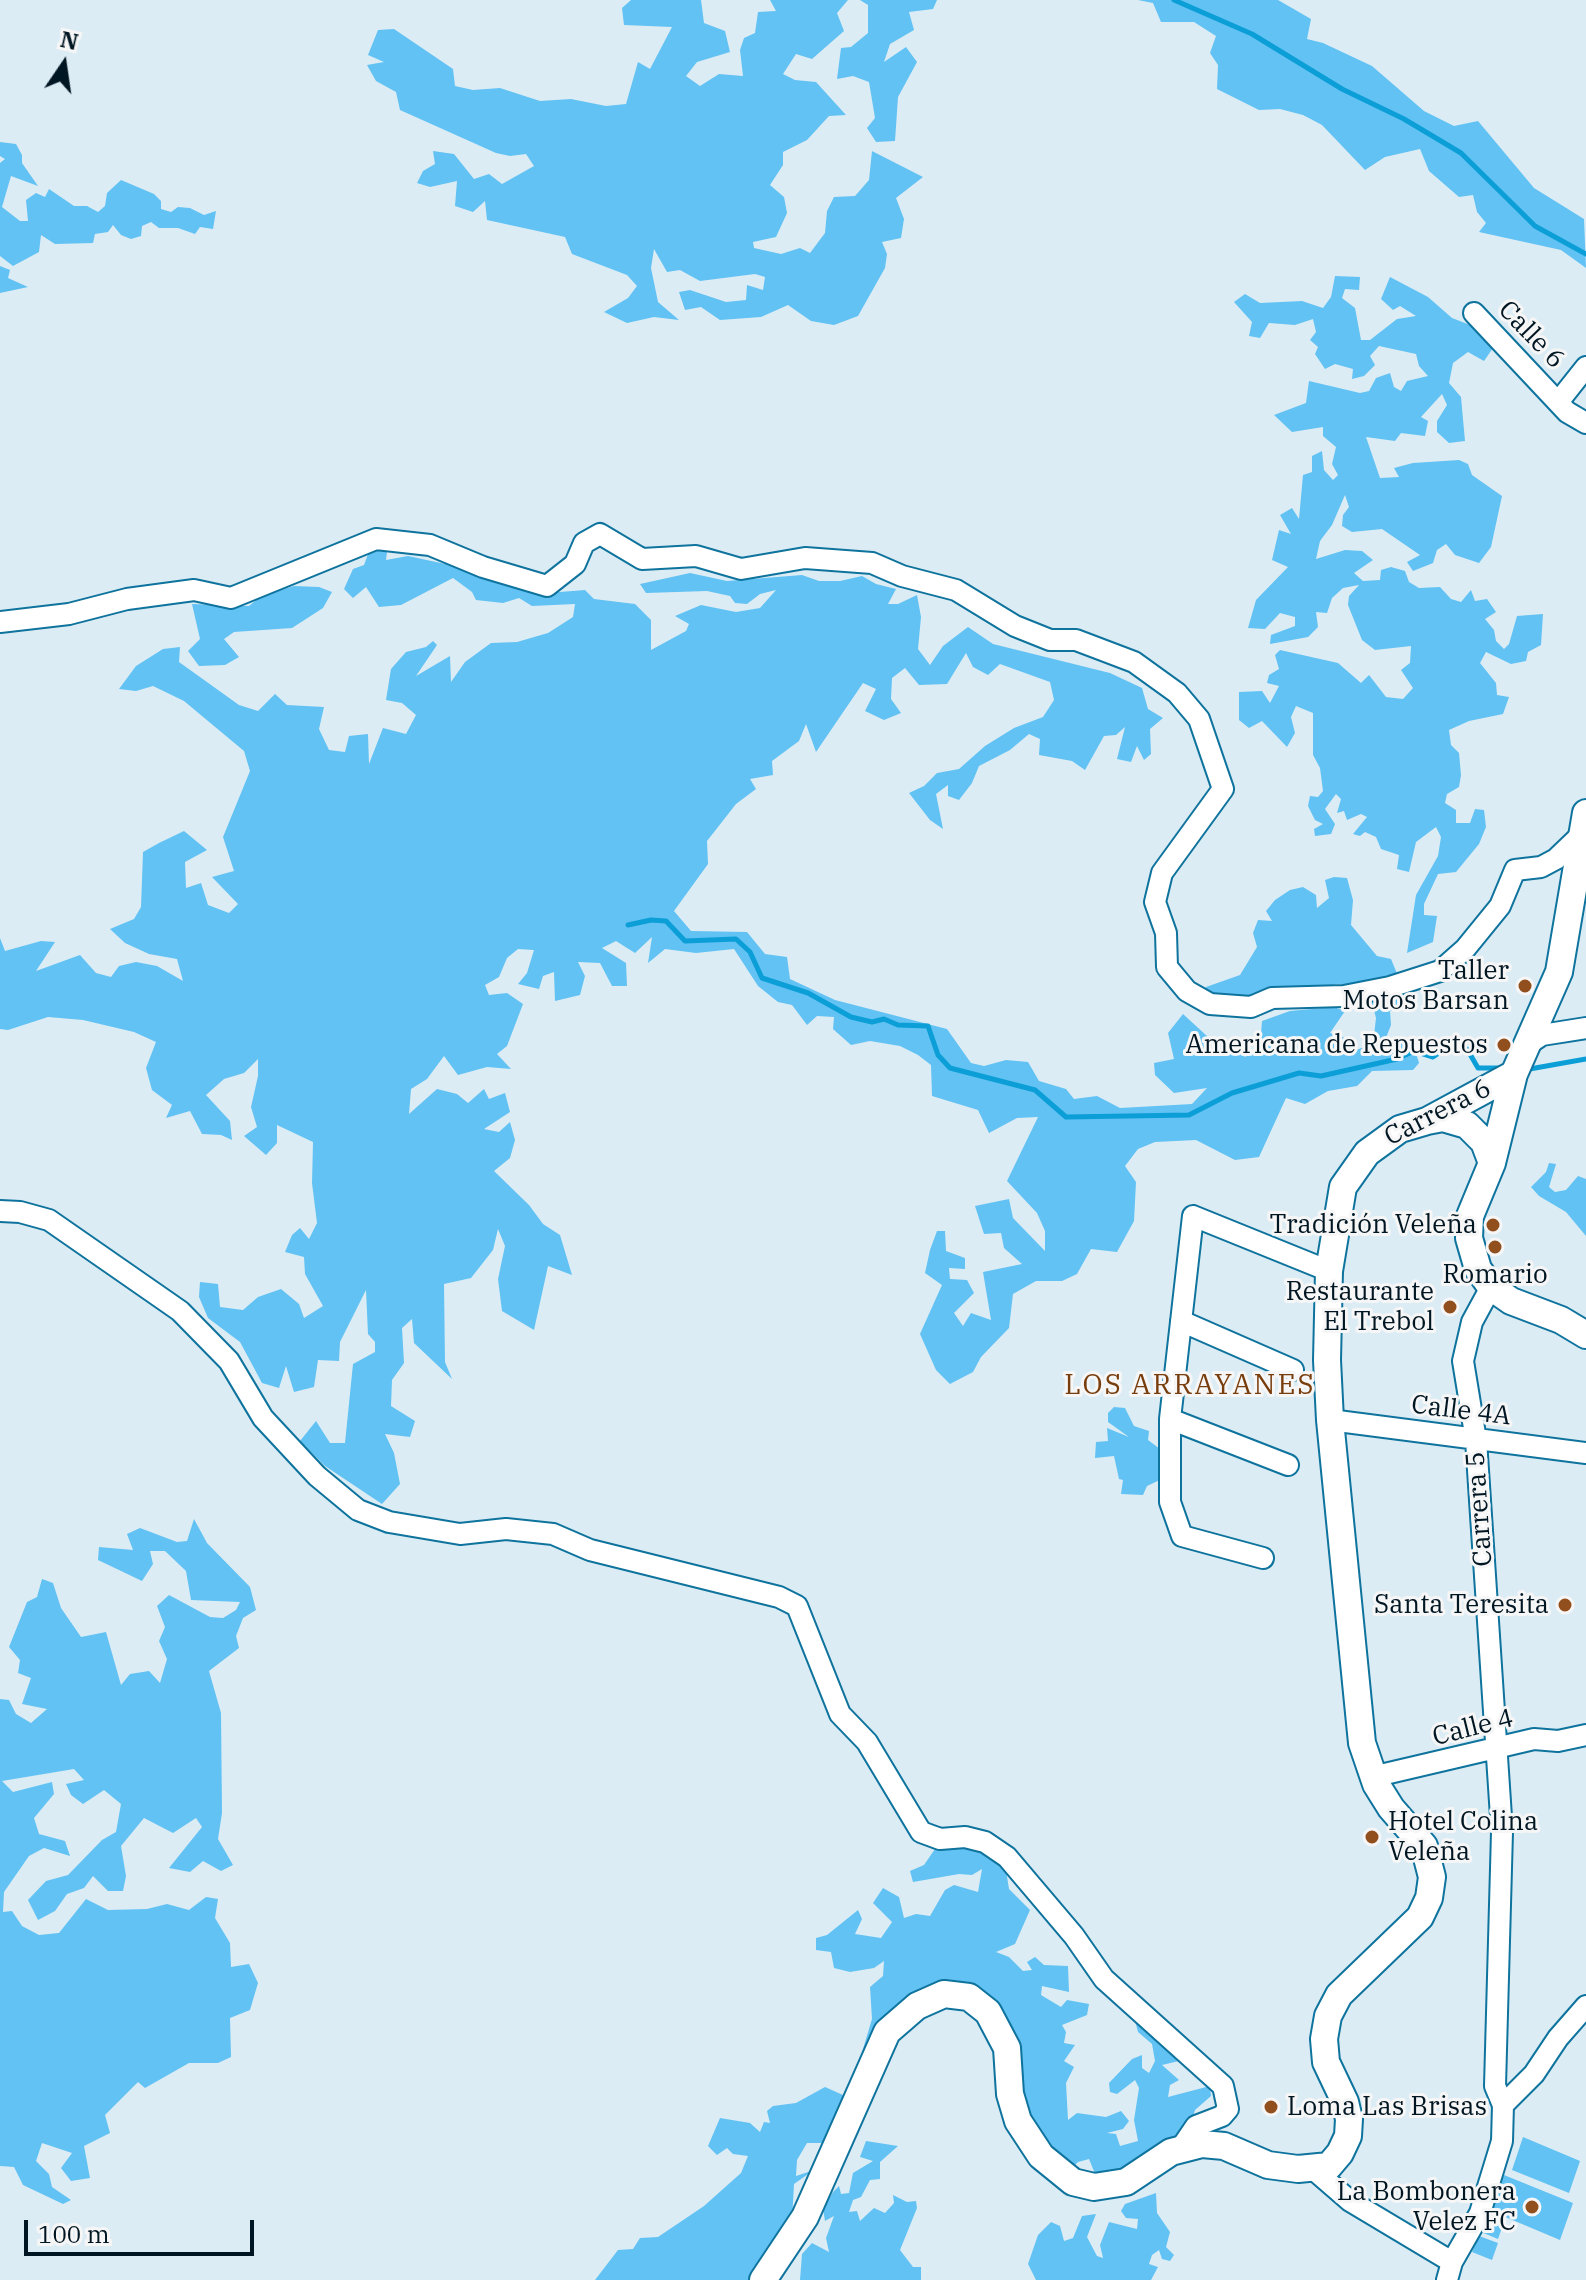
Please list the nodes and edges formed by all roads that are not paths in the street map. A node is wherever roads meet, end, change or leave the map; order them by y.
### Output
1 (1474, 313) dead end
2 (1586, 367) edge
3 (1559, 401) junction
4 (1586, 423) edge
5 (0, 622) edge
6 (1584, 828) edge
7 (1586, 1028) edge
8 (1527, 1045) junction
9 (1514, 1074) junction
10 (1427, 1121) junction
11 (1492, 1163) junction
12 (0, 1211) edge
13 (1329, 1271) junction
14 (1491, 1287) junction
15 (1181, 1321) junction
16 (1586, 1335) edge
17 (1293, 1370) dead end
18 (1170, 1419) junction
19 (1330, 1420) junction
20 (1476, 1440) junction
21 (1586, 1453) edge
22 (1288, 1465) dead end
23 (1263, 1558) dead end
24 (1586, 1735) edge
25 (1495, 1750) junction
26 (1372, 1777) junction
27 (1586, 2006) edge
28 (1503, 2105) junction
29 (1181, 2148) junction
30 (1313, 2169) junction
31 (1450, 2271) edge
32 (763, 2280) edge

1 - 3 street, Calle 6
2 - 3 street
3 - 4 street, Calle 6
5 - 6 street
6 - 8 main road, Carrera 6
7 - 8 street
8 - 9 main road, Carrera 6
9 - 10 main road, Carrera 6
9 - 11 main road
10 - 11 main road
10 - 13 main road, Carrera 6
11 - 14 main road
12 - 29 street
13 - 15 street
13 - 19 main road, Carrera 6
14 - 16 main road
14 - 20 street, Carrera 5
15 - 17 street
15 - 18 street
18 - 22 street
18 - 23 street
19 - 20 street, Calle 4A
19 - 26 main road, Carrera 6
20 - 21 street, Calle 4A
20 - 25 street, Carrera 5
24 - 25 street, Calle 4
25 - 26 street, Calle 4
25 - 28 street, Carrera 5
26 - 30 main road, Carrera 6
27 - 28 street
28 - 31 street, Carrera 5
29 - 30 main road
29 - 32 main road
30 - 31 street

